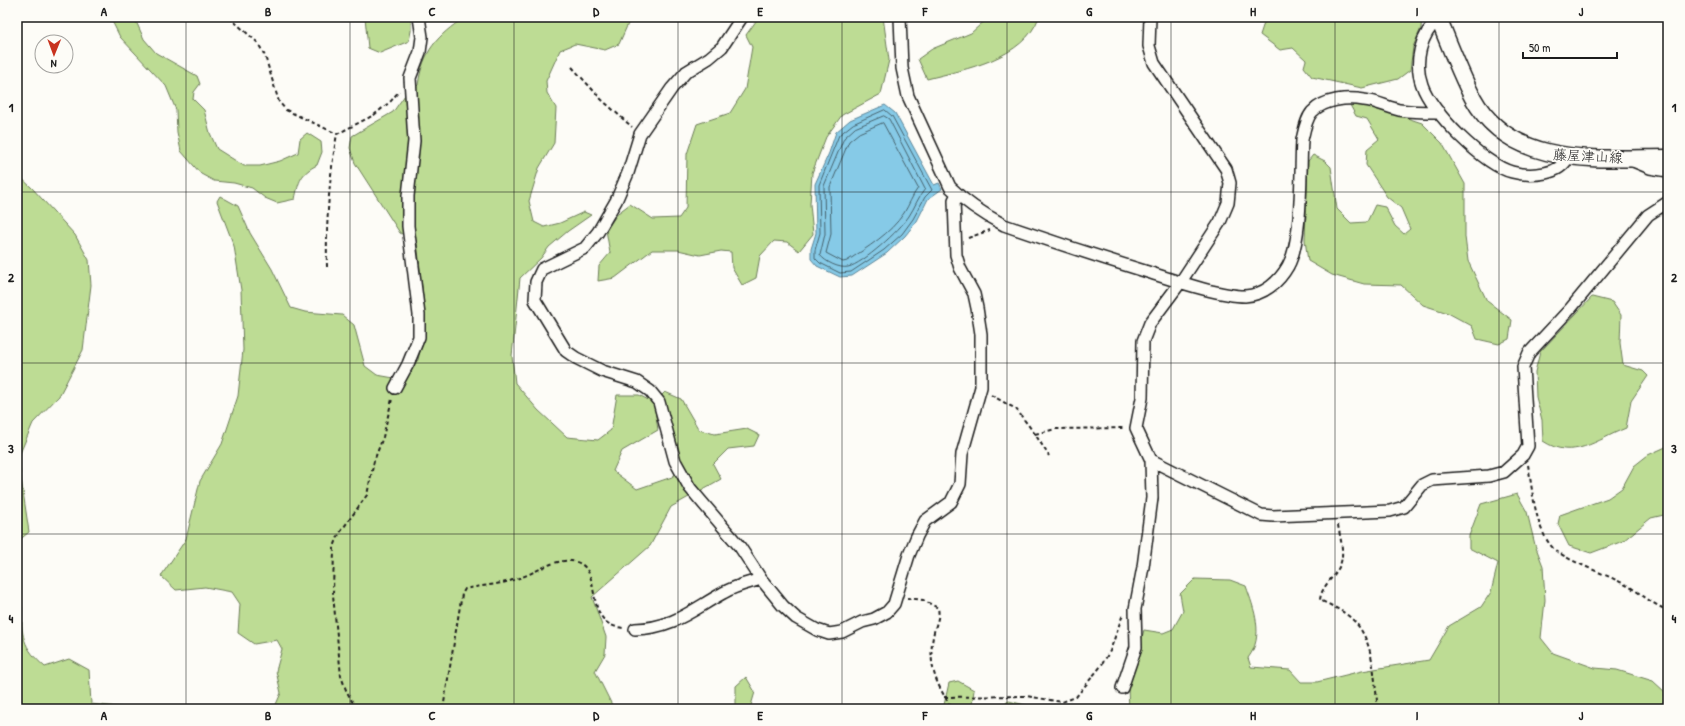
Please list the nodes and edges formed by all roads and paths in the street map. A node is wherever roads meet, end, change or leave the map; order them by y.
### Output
1 (229, 17) edge
2 (419, 17) edge
3 (742, 17) edge
4 (900, 17) edge
5 (1150, 17) edge
6 (1439, 18) edge
7 (572, 67) dead end
8 (410, 78) junction
9 (1439, 112) junction
10 (337, 134) junction
11 (640, 134) junction
12 (1568, 156) junction
13 (1627, 158) junction
14 (1668, 158) edge
15 (1668, 171) edge
16 (954, 191) junction
17 (1668, 202) edge
18 (1004, 225) junction
19 (956, 243) junction
20 (327, 267) dead end
21 (1180, 283) junction
22 (981, 387) junction
23 (395, 388) joint
24 (1136, 428) junction
25 (1036, 434) junction
26 (1523, 455) junction
27 (1049, 456) dead end
28 (1152, 460) junction
29 (1335, 513) junction
30 (761, 579) junction
31 (898, 597) junction
32 (1125, 607) dead end
33 (1668, 610) edge
34 (635, 629) joint
35 (1122, 688) dead end
36 (944, 697) junction
37 (356, 709) edge
38 (443, 709) edge
39 (953, 709) edge
40 (1378, 709) edge

1 - 10 path
2 - 8 street
3 - 11 street
4 - 16 street
5 - 21 street
6 - 9 street
6 - 12 main road, 藤屋津山線
7 - 11 path
8 - 10 path
8 - 23 street
9 - 12 street
9 - 21 street
10 - 20 path
11 - 30 street
12 - 13 main road, 藤屋津山線
13 - 14 main road, 藤屋津山線
13 - 15 street
16 - 18 street
16 - 19 street
17 - 26 street
18 - 19 path
18 - 21 street
19 - 22 street
21 - 24 street
22 - 25 path
22 - 31 street
23 - 37 path
24 - 25 path
24 - 28 street
25 - 27 path
26 - 29 street
26 - 33 path
28 - 29 street
28 - 35 street
29 - 40 path
30 - 31 street
30 - 34 street
31 - 36 path
32 - 36 path
34 - 38 path
36 - 39 path

